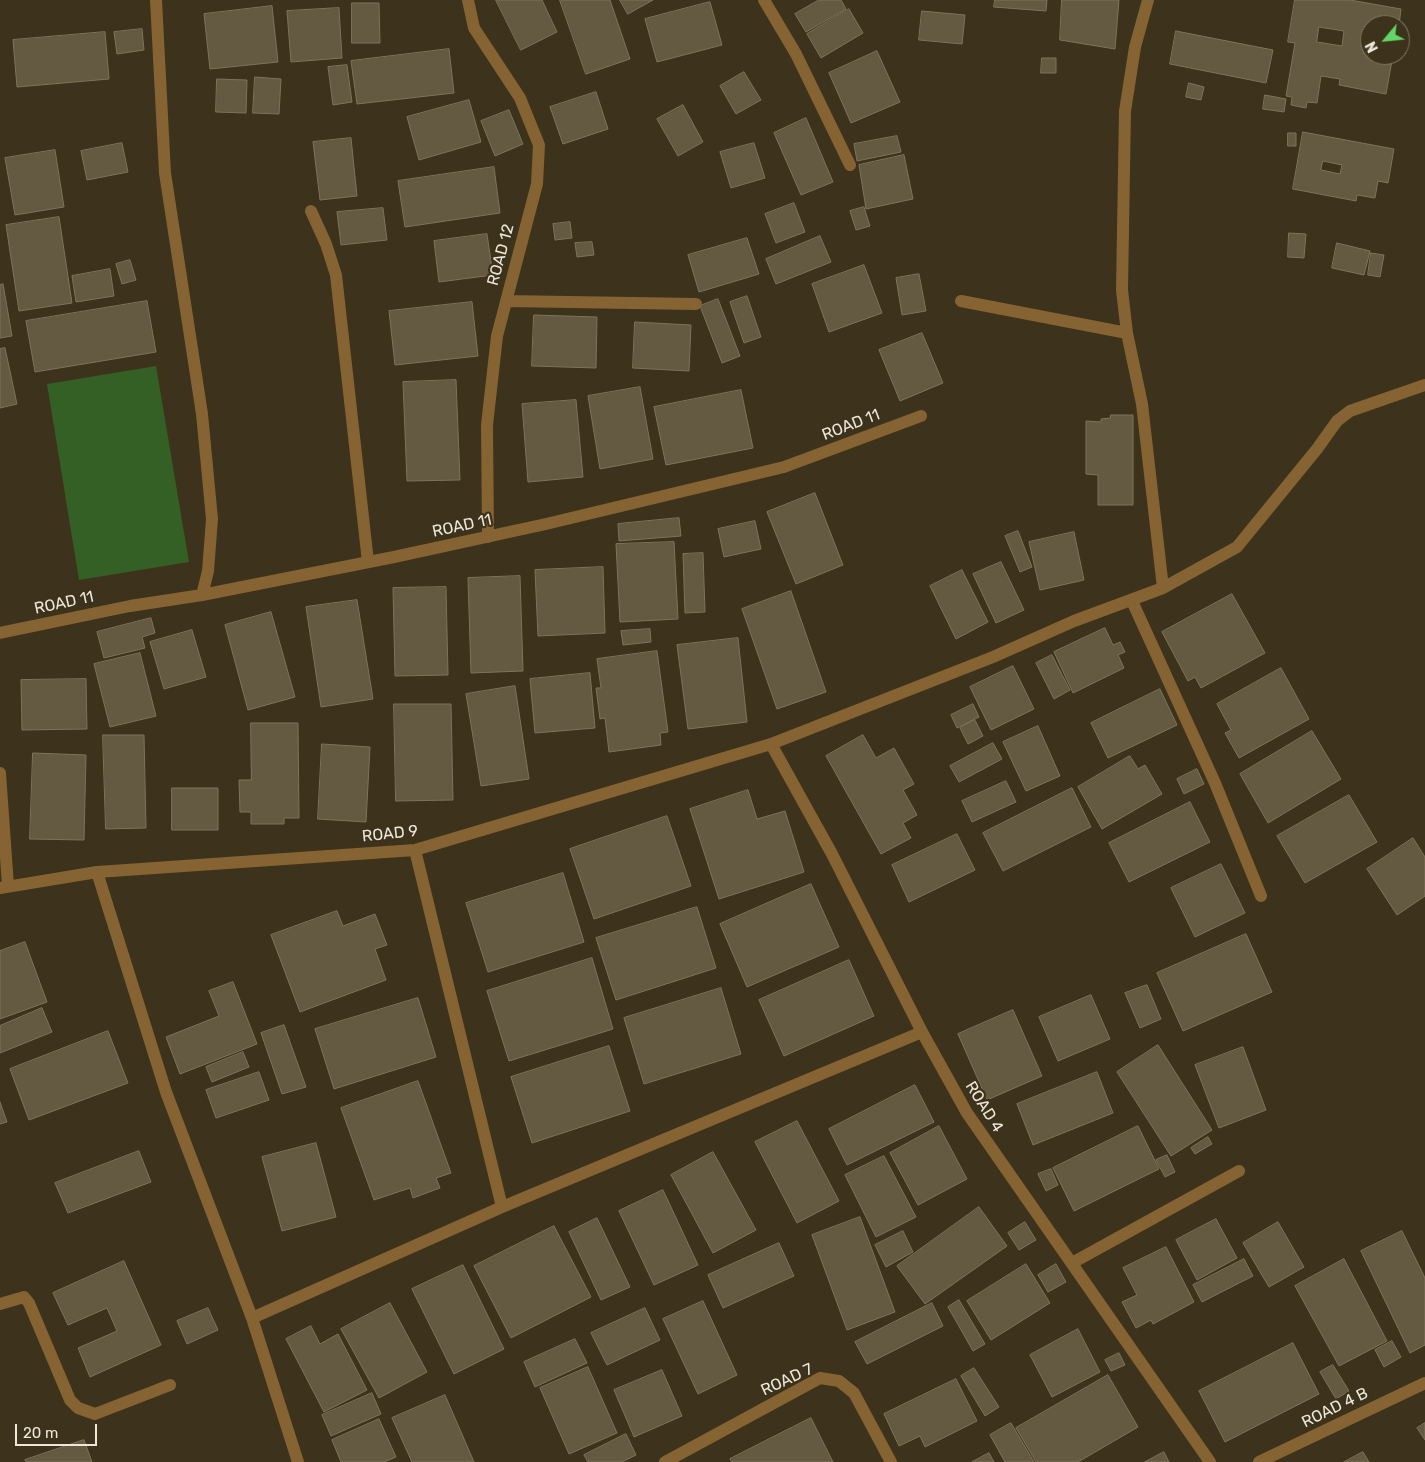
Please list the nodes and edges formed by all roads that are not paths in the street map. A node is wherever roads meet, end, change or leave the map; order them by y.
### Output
1 (156, 0) edge
2 (468, 0) edge
3 (764, 0) edge
4 (1148, 0) edge
5 (850, 166) dead end
6 (311, 211) dead end
7 (506, 301) junction
8 (961, 301) dead end
9 (696, 304) dead end
10 (1127, 333) junction
11 (1425, 385) edge
12 (921, 416) dead end
13 (488, 537) junction
14 (368, 562) junction
15 (1163, 588) junction
16 (202, 595) junction
17 (1132, 601) junction
18 (0, 633) edge
19 (771, 744) junction
20 (0, 773) edge
21 (415, 850) junction
22 (97, 872) junction
23 (4, 887) edge
24 (1261, 896) dead end
25 (922, 1032) junction
26 (1239, 1171) dead end
27 (502, 1208) junction
28 (1072, 1264) junction
29 (0, 1304) edge
30 (252, 1318) junction
31 (1425, 1383) edge
32 (170, 1385) dead end
33 (298, 1462) edge
34 (665, 1462) edge
35 (891, 1462) edge
36 (1210, 1462) edge
37 (1259, 1462) edge

1 - 16 street
2 - 7 street, ROAD 12
3 - 5 street
4 - 10 street
6 - 14 street
7 - 9 street
7 - 13 street, ROAD 12
8 - 10 street
10 - 15 street
11 - 15 street, ROAD 9
12 - 13 street, ROAD 11
13 - 14 street, ROAD 11
14 - 16 street, ROAD 11
15 - 17 street, ROAD 9
16 - 18 street, ROAD 11
17 - 19 street, ROAD 9
17 - 24 street
19 - 21 street, ROAD 9
19 - 25 street, ROAD 4
20 - 23 street
21 - 22 street, ROAD 9
21 - 27 street
22 - 23 street, ROAD 9
22 - 30 street
25 - 27 street
25 - 28 street, ROAD 4
26 - 28 street
27 - 30 street
28 - 36 street, ROAD 4
29 - 32 street
30 - 33 street
31 - 37 street, ROAD 4 B
34 - 35 street, ROAD 7

